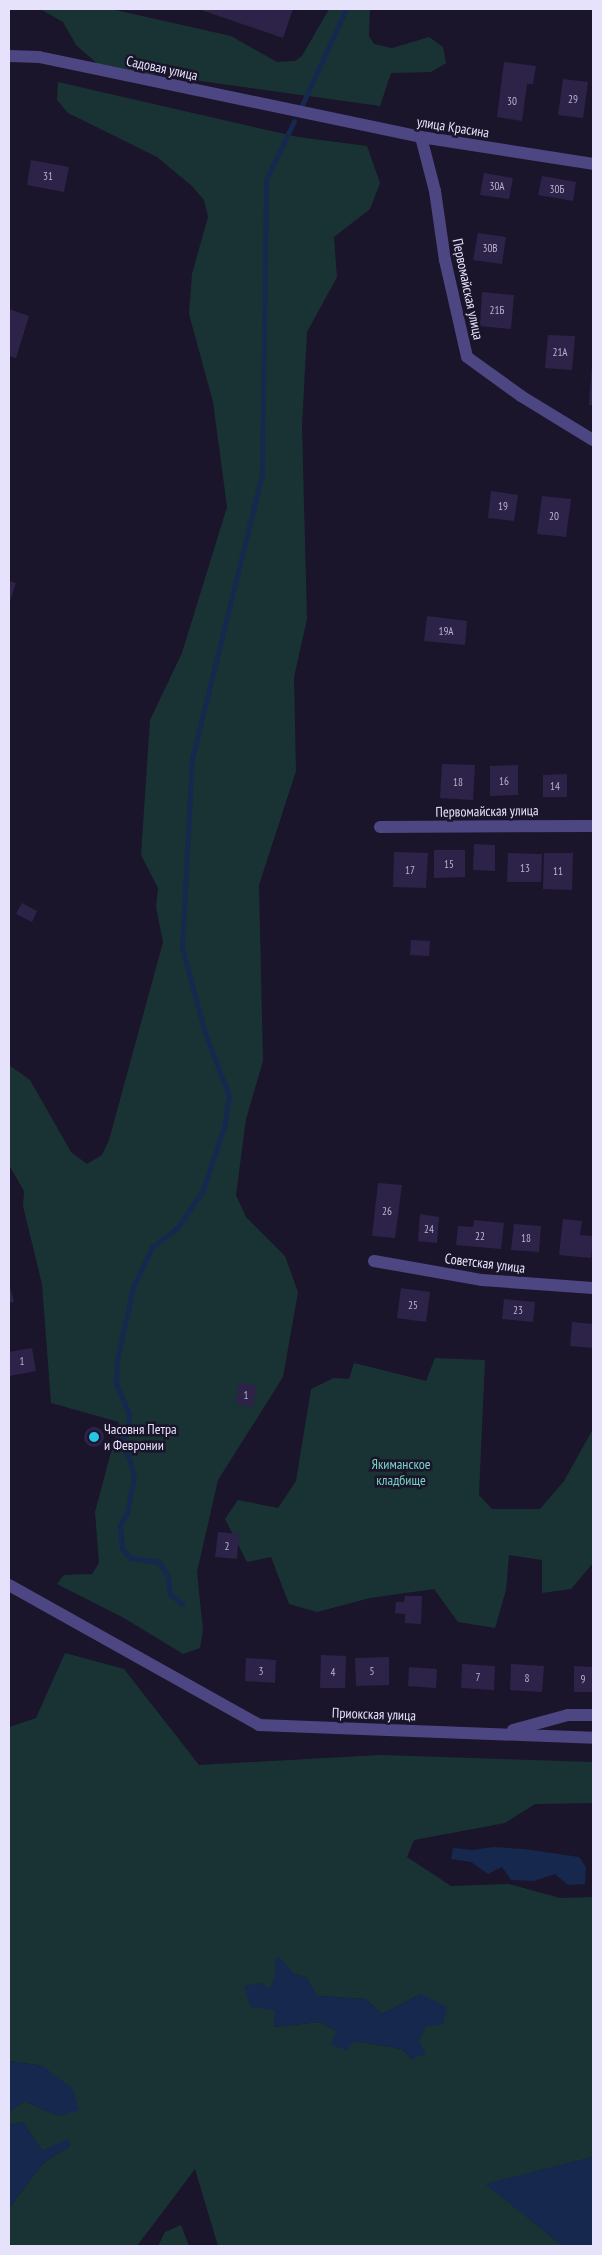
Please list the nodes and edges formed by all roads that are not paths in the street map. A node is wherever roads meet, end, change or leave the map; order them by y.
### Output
1 (9, 56) edge
2 (309, 115) joint
3 (421, 137) junction
4 (593, 164) edge
5 (593, 440) edge
6 (593, 826) edge
7 (380, 828) dead end
8 (374, 1260) dead end
9 (593, 1288) edge
10 (9, 1585) edge
11 (593, 1715) edge
12 (501, 1733) junction
13 (593, 1738) edge

1 - 2 street, Садовая улица
2 - 3 street, улица Красина
3 - 4 street, улица Красина
3 - 5 street, Первомайская улица
6 - 7 street, Первомайская улица
8 - 9 street, Советская улица
10 - 12 street, Приокская улица
11 - 12 street
12 - 13 street, Приокская улица

